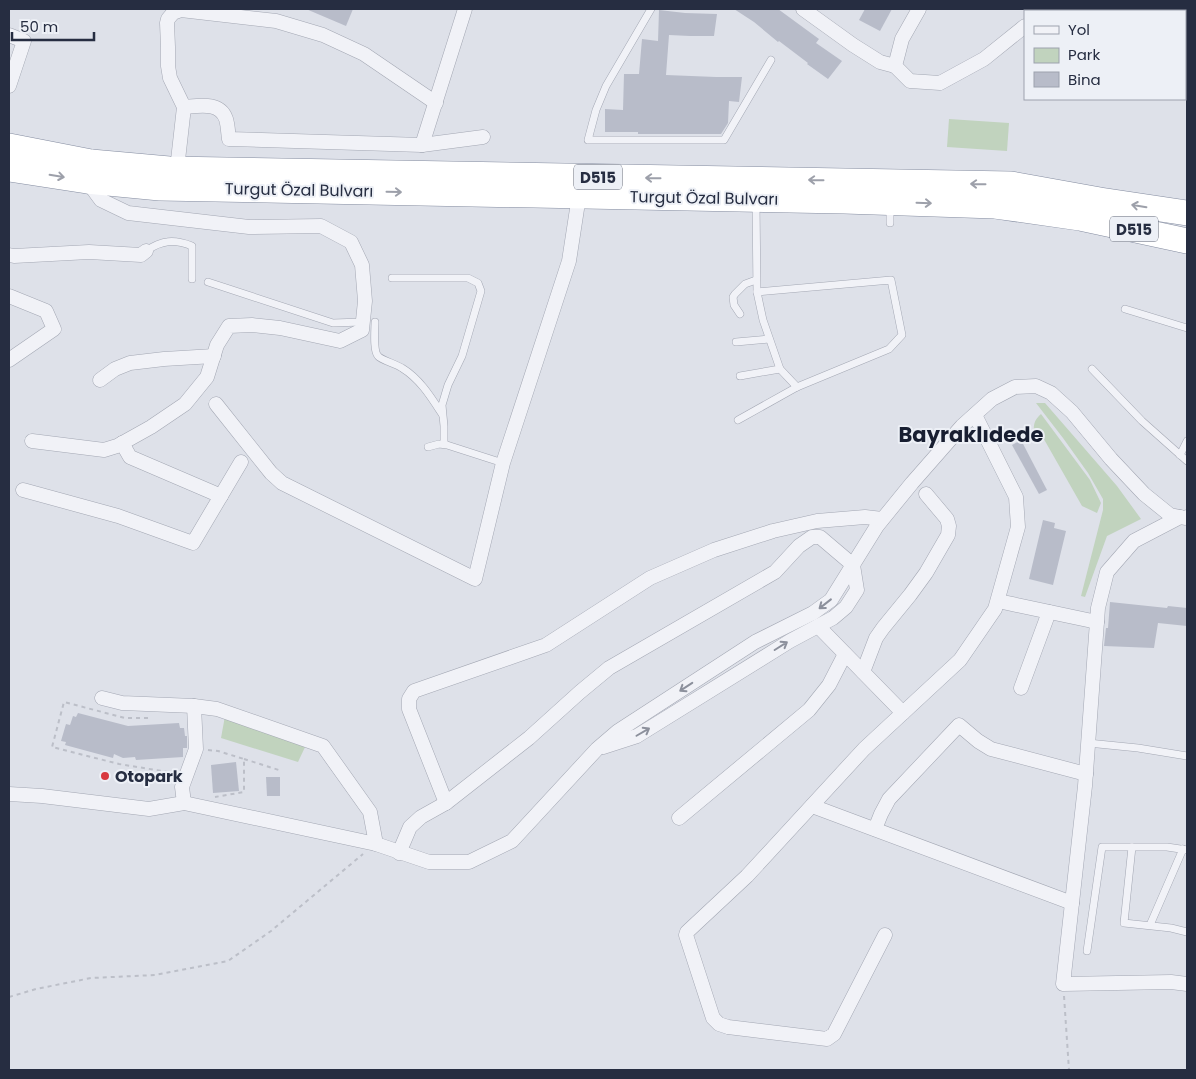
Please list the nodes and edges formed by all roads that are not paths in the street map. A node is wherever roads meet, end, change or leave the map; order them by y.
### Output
1 (465, 9) edge
2 (651, 9) edge
3 (803, 9) edge
4 (919, 9) edge
5 (1024, 27) edge
6 (9, 35) edge
7 (771, 60) dead end
8 (895, 66) junction
9 (9, 86) edge
10 (436, 102) junction
11 (184, 107) junction
12 (483, 137) dead end
13 (422, 145) junction
14 (9, 146) edge
15 (9, 169) edge
16 (177, 169) junction
17 (88, 181) junction
18 (579, 196) junction
19 (756, 199) junction
20 (1187, 213) edge
21 (1187, 241) edge
22 (146, 251) joint
23 (9, 255) edge
24 (392, 278) dead end
25 (192, 279) dead end
26 (756, 280) junction
27 (208, 282) dead end
28 (757, 292) junction
29 (9, 296) edge
30 (1125, 309) dead end
31 (740, 314) dead end
32 (369, 322) junction
33 (1187, 328) edge
34 (769, 339) junction
35 (736, 342) dead end
36 (214, 356) junction
37 (9, 360) edge
38 (780, 369) junction
39 (1092, 369) dead end
40 (740, 376) dead end
41 (100, 380) dead end
42 (797, 387) junction
43 (216, 404) dead end
44 (442, 414) junction
45 (975, 415) junction
46 (738, 420) dead end
47 (32, 441) dead end
48 (1187, 441) edge
49 (122, 444) junction
50 (444, 444) junction
51 (428, 447) dead end
52 (1180, 455) junction
53 (1187, 461) edge
54 (240, 462) dead end
55 (503, 463) junction
56 (23, 490) dead end
57 (926, 494) dead end
58 (221, 496) junction
59 (1184, 517) edge
60 (882, 519) junction
61 (853, 565) junction
62 (998, 601) junction
63 (1049, 612) junction
64 (1097, 622) junction
65 (818, 626) junction
66 (845, 654) junction
67 (862, 672) junction
68 (1021, 688) dead end
69 (102, 698) dead end
70 (194, 706) junction
71 (903, 713) junction
72 (1088, 743) junction
73 (597, 749) junction
74 (1187, 756) edge
75 (1086, 774) junction
76 (9, 794) edge
77 (184, 803) junction
78 (446, 803) junction
79 (812, 806) junction
80 (679, 818) dead end
81 (875, 830) junction
82 (376, 844) junction
83 (1132, 847) junction
84 (1185, 849) edge
85 (400, 853) junction
86 (1072, 903) junction
87 (1150, 926) junction
88 (1187, 932) edge
89 (885, 935) dead end
90 (1087, 951) dead end
91 (1187, 984) edge

1 - 10 street
2 - 7 lane
3 - 8 street
4 - 8 street
5 - 8 street
6 - 9 street
10 - 11 street
10 - 13 street
11 - 13 street
11 - 16 street
12 - 13 street
14 - 16 highway, Turgut Özal Bulvarı / D515
15 -> 17 highway, Turgut Özal Bulvarı / D515
20 -> 16 highway, Turgut Özal Bulvarı / D515
17 -> 18 highway, Turgut Özal Bulvarı / D515
17 - 32 street
18 - 19 highway, Turgut Özal Bulvarı / D515
18 - 55 street
19 -> 21 highway, Turgut Özal Bulvarı / D515
19 - 26 lane
22 - 23 street
22 - 25 lane
24 - 44 lane
26 - 28 lane
26 - 31 lane
27 - 32 lane
28 - 34 lane
28 - 42 lane
29 - 37 street
30 - 33 lane
32 - 36 street
32 - 44 lane
34 - 35 lane
34 - 38 lane
36 - 41 street
36 - 49 street
38 - 40 lane
38 - 42 lane
39 - 52 lane
42 - 46 lane
43 - 55 street
44 - 50 lane
45 - 59 street
45 - 60 street
45 - 62 street
47 - 49 street
48 - 52 lane
49 - 58 street
50 - 51 lane
50 - 55 lane
52 - 53 lane
54 - 58 street
56 - 58 street
57 - 67 street
59 - 64 street
60 - 61 street
60 - 78 street
61 - 65 street
61 -> 73 street
61 - 78 street
62 - 63 street
62 - 71 street
63 - 64 street
63 - 68 street
64 - 72 street
65 - 66 street
73 -> 65 street
66 - 67 street
66 - 80 street
67 - 71 street
69 - 70 street
70 - 77 street
70 - 82 street
71 - 79 street
72 - 74 lane
72 - 75 street
73 - 85 street
75 - 81 street
75 - 86 street
76 - 77 street
77 - 82 street
78 - 85 street
79 - 81 street
79 - 89 street
81 - 86 street
82 - 85 street
83 - 84 lane
83 - 87 lane
83 - 90 lane
84 - 87 lane
86 - 91 street
87 - 88 lane

